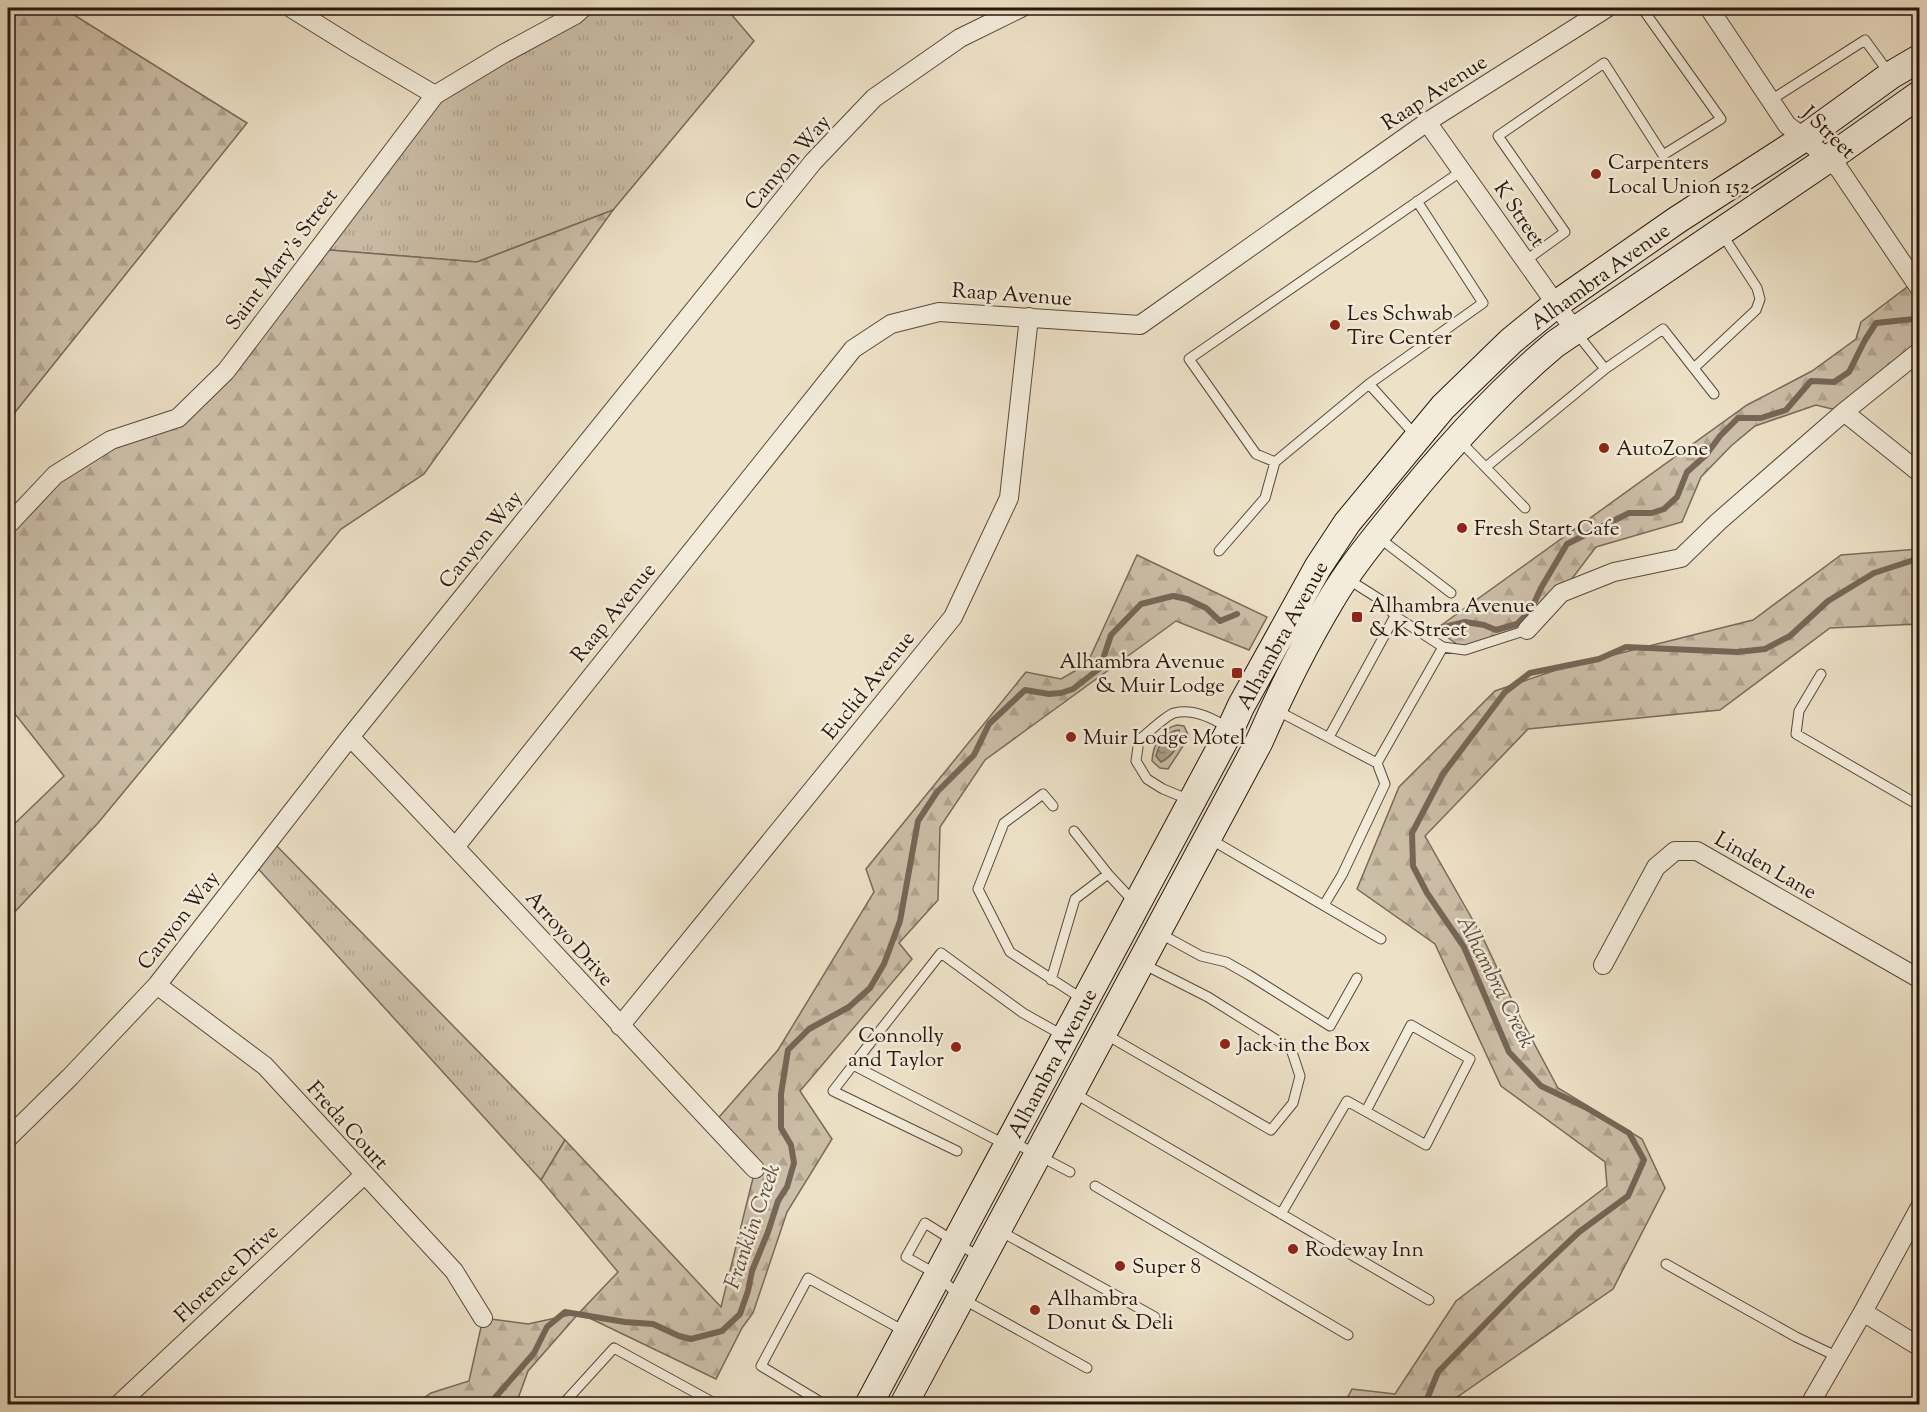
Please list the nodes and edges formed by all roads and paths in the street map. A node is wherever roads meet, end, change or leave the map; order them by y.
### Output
1 (291, 8) edge
2 (583, 8) edge
3 (1021, 8) edge
4 (1607, 8) edge
5 (1642, 8) edge
6 (1709, 8) edge
7 (1920, 58) edge
8 (1891, 75) junction
9 (1920, 94) edge
10 (435, 95) junction
11 (1771, 100) junction
12 (1427, 122) junction
13 (1804, 138) junction
14 (1828, 159) junction
15 (1463, 170) junction
16 (1417, 201) junction
17 (1721, 232) junction
18 (1524, 261) junction
19 (1917, 285) edge
20 (1556, 305) junction
21 (1029, 317) junction
22 (1575, 331) junction
23 (1920, 351) edge
24 (1694, 368) junction
25 (1605, 369) junction
26 (1370, 384) junction
27 (1714, 394) dead end
28 (1844, 412) junction
29 (1418, 438) junction
30 (1458, 438) junction
31 (1275, 462) junction
32 (1486, 467) junction
33 (1920, 473) edge
34 (1526, 508) dead end
35 (8, 525) edge
36 (1376, 536) junction
37 (1220, 551) dead end
38 (1345, 578) junction
39 (1451, 593) dead end
40 (1395, 616) junction
41 (1527, 630) joint
42 (1443, 647) junction
43 (1821, 674) dead end
44 (1274, 709) junction
45 (1230, 730) junction
46 (350, 737) junction
47 (1329, 737) junction
48 (1377, 763) junction
49 (1192, 801) junction
50 (1920, 806) edge
51 (1053, 807) dead end
52 (1074, 831) dead end
53 (1208, 837) junction
54 (456, 846) junction
55 (1108, 874) junction
56 (1136, 905) junction
57 (1324, 905) junction
58 (1157, 932) junction
59 (1381, 939) dead end
60 (1140, 963) junction
61 (1603, 965) dead end
62 (1357, 978) dead end
63 (1920, 979) edge
64 (1052, 980) junction
65 (157, 985) junction
66 (1085, 1001) junction
67 (620, 1026) junction
68 (1103, 1033) junction
69 (1066, 1037) junction
70 (853, 1065) junction
71 (1072, 1092) junction
72 (1366, 1111) junction
73 (8, 1138) edge
74 (1009, 1143) junction
75 (957, 1151) dead end
76 (1038, 1155) junction
77 (755, 1169) dead end
78 (1070, 1172) dead end
79 (364, 1175) junction
80 (1095, 1186) dead end
81 (1920, 1208) edge
82 (1281, 1214) junction
83 (998, 1230) junction
84 (956, 1242) junction
85 (982, 1259) junction
86 (1666, 1264) dead end
87 (938, 1275) junction
88 (961, 1298) junction
89 (1429, 1300) dead end
90 (1863, 1312) junction
91 (1155, 1317) dead end
92 (483, 1318) dead end
93 (908, 1332) junction
94 (1348, 1335) dead end
95 (1920, 1347) edge
96 (1838, 1357) junction
97 (1087, 1368) dead end
98 (908, 1403) edge
99 (119, 1404) edge
100 (563, 1404) edge
101 (716, 1404) edge
102 (824, 1404) edge
103 (869, 1404) edge
104 (1810, 1404) edge

1 - 10 street
2 - 10 street, Saint Mary's Street
3 - 46 street, Canyon Way
4 - 12 street, Raap Avenue
5 - 18 lane
6 - 11 street, J Street
7 - 8 main road, Alhambra Avenue
8 - 11 lane
8 - 13 main road, Alhambra Avenue
9 - 14 main road, Alhambra Avenue
10 - 35 street, Saint Mary's Street
11 - 13 street, J Street
12 - 15 street, K Street
12 - 21 street, Raap Avenue
13 - 14 street, J Street
13 - 20 main road, Alhambra Avenue
14 - 17 main road, Alhambra Avenue
14 - 19 street, J Street
15 - 16 lane
15 - 18 street, K Street
16 - 26 lane
16 - 31 lane
17 - 22 main road, Alhambra Avenue
17 - 24 lane
18 - 20 street, K Street
20 - 22 street, K Street
20 - 29 main road, Alhambra Avenue
21 - 54 street, Raap Avenue
21 - 67 street, Euclid Avenue
22 - 25 lane
22 - 30 main road, Alhambra Avenue
23 - 28 street
24 - 25 lane
24 - 27 lane
25 - 32 lane
26 - 29 lane
26 - 31 lane
28 - 33 street
28 - 41 street
29 - 45 main road, Alhambra Avenue
30 - 32 lane
30 - 36 main road, Alhambra Avenue
31 - 37 lane
32 - 34 lane
36 - 38 main road, Alhambra Avenue
36 - 39 lane
38 - 40 lane
38 - 44 main road, Alhambra Avenue
40 - 42 lane
40 - 47 lane
41 - 42 lane
42 - 48 lane
43 - 50 lane
44 - 47 lane
44 - 53 main road, Alhambra Avenue
45 - 49 main road, Alhambra Avenue
45 - 49 lane
46 - 54 street, Arroyo Drive
46 - 65 street, Canyon Way
47 - 48 lane
48 - 57 lane
49 - 56 main road, Alhambra Avenue
51 - 64 lane
52 - 55 lane
53 - 57 lane
53 - 58 main road, Alhambra Avenue
54 - 67 street, Arroyo Drive
55 - 56 lane
55 - 64 lane
56 - 66 main road, Alhambra Avenue
57 - 59 lane
58 - 60 main road, Alhambra Avenue
58 - 62 lane
60 - 68 main road, Alhambra Avenue
60 - 68 lane
61 - 63 street, Linden Lane
64 - 66 lane
65 - 73 street, Canyon Way
65 - 79 street, Freda Court
66 - 69 main road, Alhambra Avenue
67 - 77 street, Arroyo Drive
68 - 71 main road, Alhambra Avenue
69 - 70 lane
69 - 74 main road, Alhambra Avenue
70 - 74 lane
70 - 75 lane
71 - 76 main road, Alhambra Avenue
71 - 82 lane
72 - 72 lane
72 - 82 lane
74 - 76 lane
74 - 84 main road, Alhambra Avenue
76 - 78 lane
76 - 83 main road, Alhambra Avenue
79 - 92 street, Freda Court
79 - 99 street, Florence Drive
80 - 94 lane
81 - 90 street
82 - 89 lane
83 - 85 main road, Alhambra Avenue
83 - 91 lane
84 - 85 lane
84 - 87 main road, Alhambra Avenue
84 - 87 lane
85 - 88 main road, Alhambra Avenue
86 - 96 lane
87 - 88 lane
87 - 93 main road, Alhambra Avenue
88 - 97 lane
88 - 98 main road, Alhambra Avenue
90 - 95 street
90 - 96 street
93 - 102 lane
93 - 103 main road, Alhambra Avenue
96 - 104 street
100 - 101 lane

